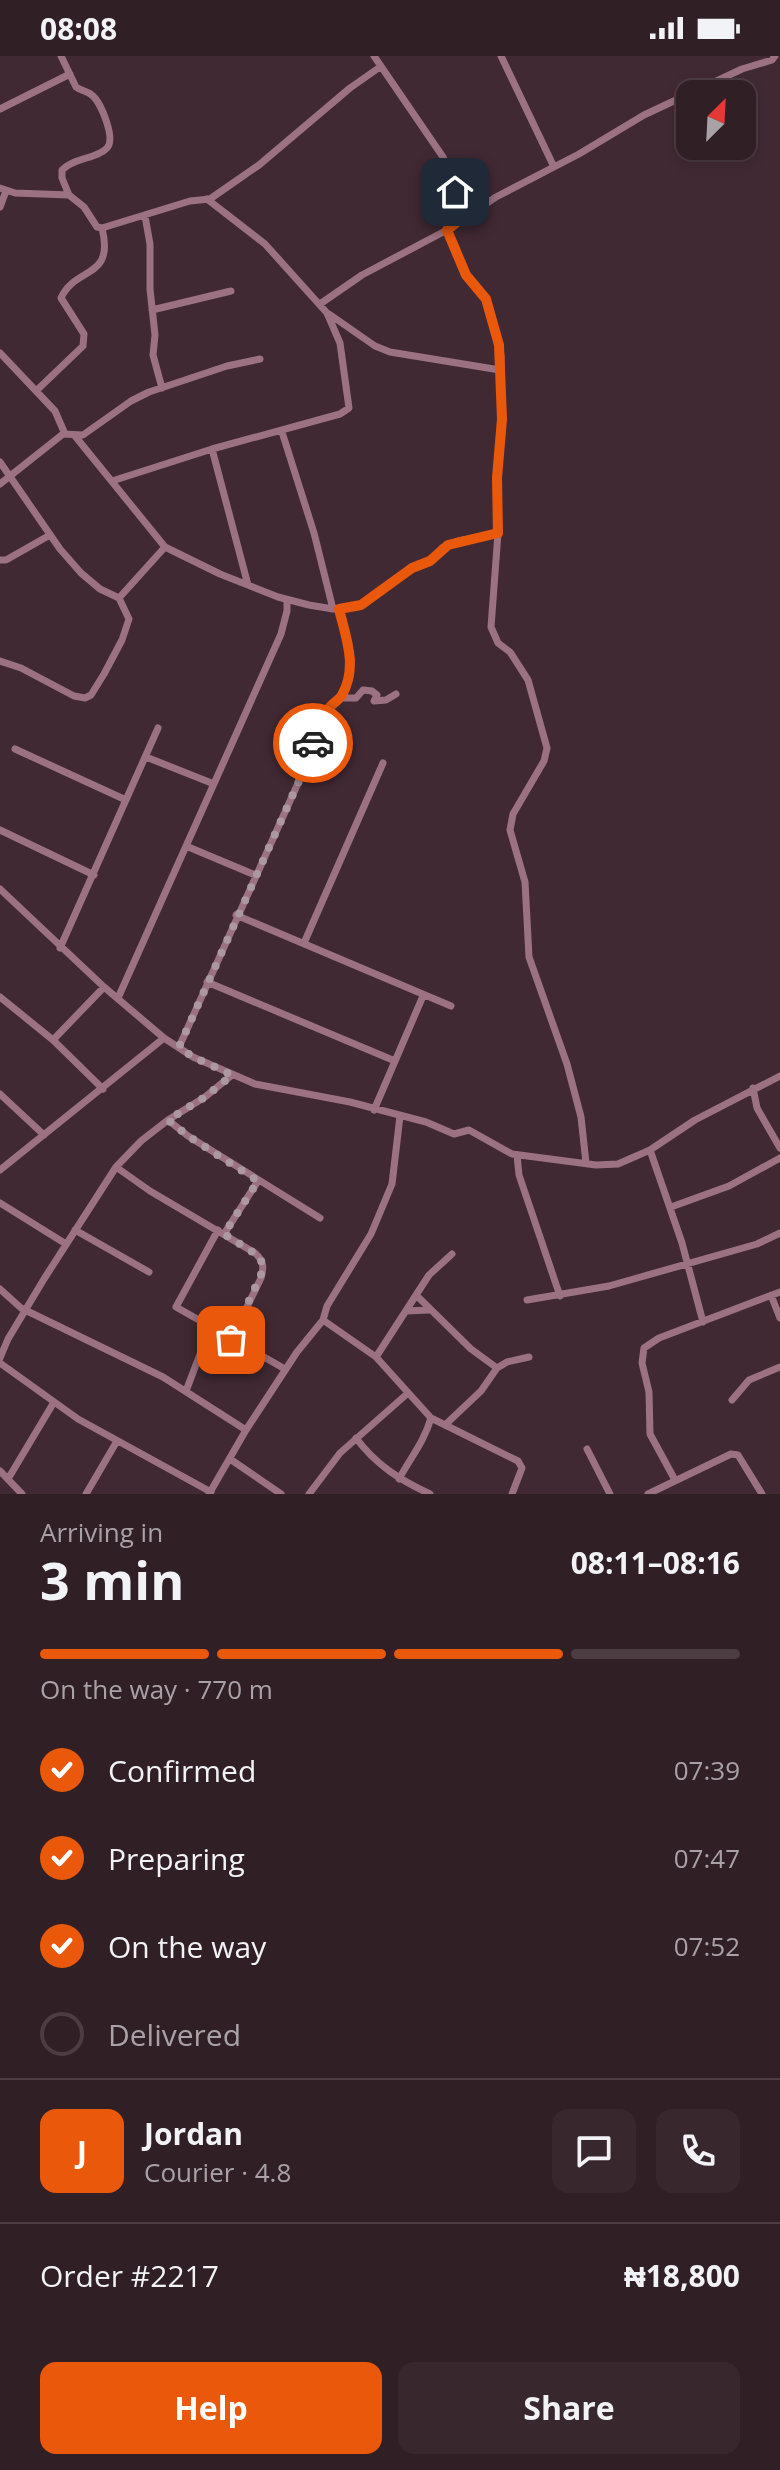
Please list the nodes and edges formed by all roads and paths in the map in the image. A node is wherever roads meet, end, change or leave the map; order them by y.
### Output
1 (61, 56) edge
2 (374, 56) edge
3 (501, 56) edge
4 (775, 56) edge
5 (380, 67) junction
6 (70, 74) junction
7 (0, 109) edge
8 (554, 167) junction
9 (3, 190) edge
10 (69, 195) junction
11 (207, 199) junction
12 (0, 207) edge
13 (145, 216) junction
14 (462, 218) junction
15 (102, 228) junction
16 (447, 230) junction
17 (231, 291) dead end
18 (320, 304) junction
19 (152, 310) junction
20 (327, 313) junction
21 (0, 353) edge
22 (260, 359) dead end
23 (500, 370) junction
24 (162, 388) junction
25 (36, 391) junction
26 (282, 432) junction
27 (65, 434) junction
28 (75, 436) junction
29 (212, 449) junction
30 (0, 462) edge
31 (12, 476) junction
32 (112, 481) junction
33 (0, 484) edge
34 (498, 533) junction
35 (50, 535) junction
36 (165, 547) junction
37 (0, 560) edge
38 (248, 585) junction
39 (119, 598) junction
40 (287, 600) junction
41 (336, 609) junction
42 (0, 661) edge
43 (396, 694) dead end
44 (341, 698) junction
45 (158, 728) dead end
46 (15, 749) dead end
47 (146, 757) junction
48 (383, 763) dead end
49 (214, 784) junction
50 (126, 800) junction
51 (0, 830) edge
52 (186, 846) junction
53 (94, 875) junction
54 (255, 875) junction
55 (0, 889) edge
56 (236, 915) junction
57 (304, 943) junction
58 (60, 948) junction
59 (207, 982) junction
60 (104, 987) junction
61 (423, 996) junction
62 (0, 997) edge
63 (118, 998) junction
64 (451, 1006) dead end
65 (164, 1038) junction
66 (53, 1040) junction
67 (179, 1047) junction
68 (395, 1061) junction
69 (232, 1075) junction
70 (780, 1076) edge
71 (753, 1088) junction
72 (103, 1089) junction
73 (0, 1094) edge
74 (374, 1110) junction
75 (400, 1116) junction
76 (168, 1120) junction
77 (44, 1135) junction
78 (780, 1148) edge
79 (650, 1150) junction
80 (517, 1155) junction
81 (780, 1158) edge
82 (586, 1163) junction
83 (116, 1167) junction
84 (0, 1170) edge
85 (258, 1181) junction
86 (0, 1203) edge
87 (671, 1207) junction
88 (320, 1218) dead end
89 (75, 1230) junction
90 (221, 1232) junction
91 (780, 1233) edge
92 (66, 1244) junction
93 (452, 1254) dead end
94 (687, 1262) junction
95 (149, 1272) dead end
96 (0, 1289) edge
97 (780, 1292) edge
98 (416, 1295) junction
99 (771, 1295) junction
100 (560, 1296) junction
101 (527, 1300) dead end
102 (26, 1309) junction
103 (429, 1310) junction
104 (406, 1311) junction
105 (780, 1318) edge
106 (323, 1320) junction
107 (703, 1322) junction
108 (210, 1328) junction
109 (231, 1340) junction
110 (376, 1357) junction
111 (529, 1357) dead end
112 (0, 1360) edge
113 (780, 1367) edge
114 (497, 1368) junction
115 (285, 1369) junction
116 (186, 1391) junction
117 (408, 1393) junction
118 (732, 1400) dead end
119 (54, 1402) junction
120 (431, 1418) junction
121 (445, 1425) junction
122 (246, 1430) junction
123 (356, 1438) junction
124 (117, 1441) junction
125 (587, 1449) dead end
126 (230, 1459) junction
127 (0, 1471) edge
128 (8, 1479) junction
129 (399, 1479) junction
130 (675, 1480) junction
131 (210, 1493) edge
132 (22, 1494) edge
133 (86, 1494) edge
134 (281, 1494) edge
135 (309, 1494) edge
136 (430, 1494) edge
137 (512, 1494) edge
138 (610, 1494) edge
139 (648, 1494) edge
140 (762, 1494) edge

1 - 6 street
2 - 5 street
3 - 8 street
4 - 8 street
5 - 11 street
5 - 14 street
6 - 7 street
6 - 10 street
8 - 14 street
9 - 10 street
9 - 12 street
10 - 15 street
11 - 13 street
11 - 18 street
13 - 15 street
13 - 19 street
14 - 16 street
15 - 25 street
16 - 18 street
16 - 23 street
17 - 19 street
18 - 20 street
19 - 24 street
20 - 23 street
20 - 26 street
21 - 25 street
22 - 24 street
23 - 34 street
24 - 28 street
25 - 27 street
26 - 29 street
26 - 41 street
27 - 28 street
27 - 31 street
28 - 32 street
29 - 32 street
29 - 38 street
30 - 31 street
31 - 33 street
31 - 35 street
32 - 36 street
34 - 41 street
34 - 82 street
35 - 37 street
35 - 39 street
36 - 38 street
36 - 39 street
38 - 40 street
39 - 42 street
40 - 41 street
40 - 49 street
41 - 44 street
43 - 44 street
44 - 54 street
45 - 47 street
46 - 50 street
47 - 49 street
47 - 50 street
48 - 57 street
49 - 52 street
50 - 53 street
51 - 53 street
52 - 54 street
52 - 63 street
53 - 58 street
54 - 56 street
55 - 58 street
56 - 57 street
56 - 59 street
57 - 61 street
58 - 60 street
59 - 67 street
59 - 68 street
60 - 63 street
60 - 66 street
61 - 64 street
61 - 68 street
62 - 66 street
63 - 65 street
65 - 67 street
65 - 72 street
66 - 72 street
67 - 69 street
68 - 74 street
69 - 74 street
69 - 76 street
70 - 71 street
71 - 78 street
71 - 79 street
72 - 77 street
73 - 77 street
74 - 75 street
75 - 80 street
75 - 106 street
76 - 83 street
76 - 85 street
77 - 84 street
79 - 82 street
79 - 87 street
80 - 82 street
80 - 100 street
81 - 87 street
83 - 89 street
83 - 90 street
85 - 88 street
85 - 90 street
86 - 92 street
87 - 94 street
89 - 92 street
89 - 95 street
90 - 108 street
90 - 109 street
91 - 94 street
92 - 102 street
93 - 98 street
94 - 100 street
94 - 107 street
96 - 102 street
97 - 99 street
98 - 103 street
98 - 104 street
99 - 105 street
99 - 107 street
100 - 101 street
102 - 112 street
102 - 116 street
103 - 104 street
103 - 114 street
104 - 110 street
106 - 110 street
106 - 115 street
107 - 130 street
108 - 109 street
108 - 116 street
109 - 115 street
110 - 117 street
111 - 114 street
112 - 119 street
113 - 118 street
114 - 121 street
115 - 122 street
116 - 122 street
117 - 120 street
117 - 123 street
119 - 124 street
119 - 128 street
120 - 121 street
120 - 129 street
121 - 137 street
122 - 126 street
123 - 129 street
123 - 135 street
124 - 131 street
124 - 133 street
125 - 138 street
126 - 131 street
126 - 134 street
127 - 128 street
128 - 132 street
129 - 136 street
130 - 139 street
130 - 140 street

